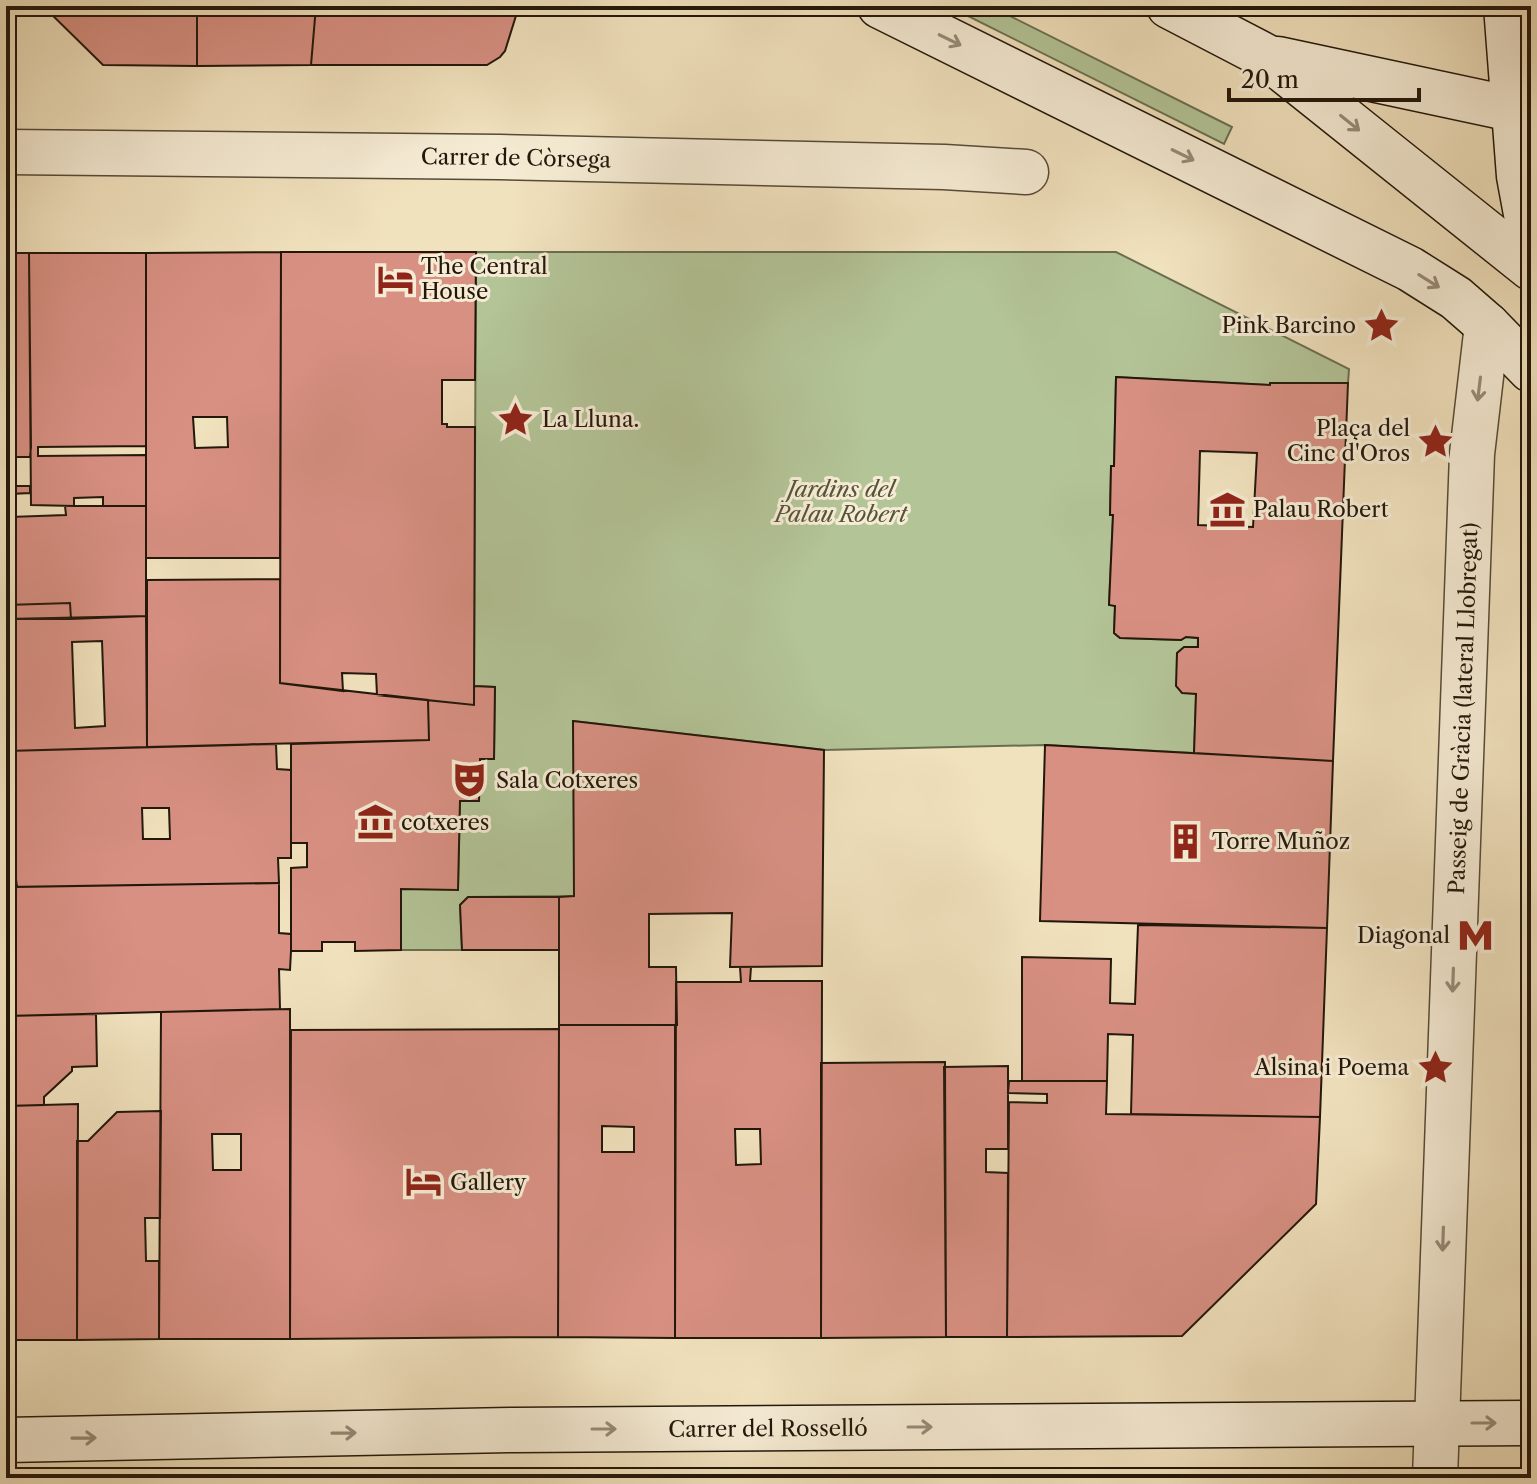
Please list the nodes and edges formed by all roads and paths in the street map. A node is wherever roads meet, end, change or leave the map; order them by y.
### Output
1 (880, 6) edge
2 (1169, 6) edge
3 (1506, 6) edge
4 (1267, 57) junction
5 (1522, 111) edge
6 (6, 152) edge
7 (1026, 172) dead end
8 (1521, 251) edge
9 (1487, 325) junction
10 (1531, 370) edge
11 (1531, 1423) edge
12 (1438, 1424) junction
13 (6, 1440) edge
14 (1435, 1478) edge

1 -> 9 street
2 - 4 street
3 - 5 street
4 - 5 street
4 -> 8 street
5 - 8 street, Passeig de Gràcia (lateral Llobregat)
6 - 7 street, Carrer de Còrsega
8 - 9 street, Passeig de Gràcia (lateral Llobregat)
9 - 10 street
9 -> 12 street, Passeig de Gràcia (lateral Llobregat)
12 -> 11 street, Carrer del Rosselló
13 -> 12 street, Carrer del Rosselló
12 - 14 street, Passeig de Gràcia (lateral Llobregat)

